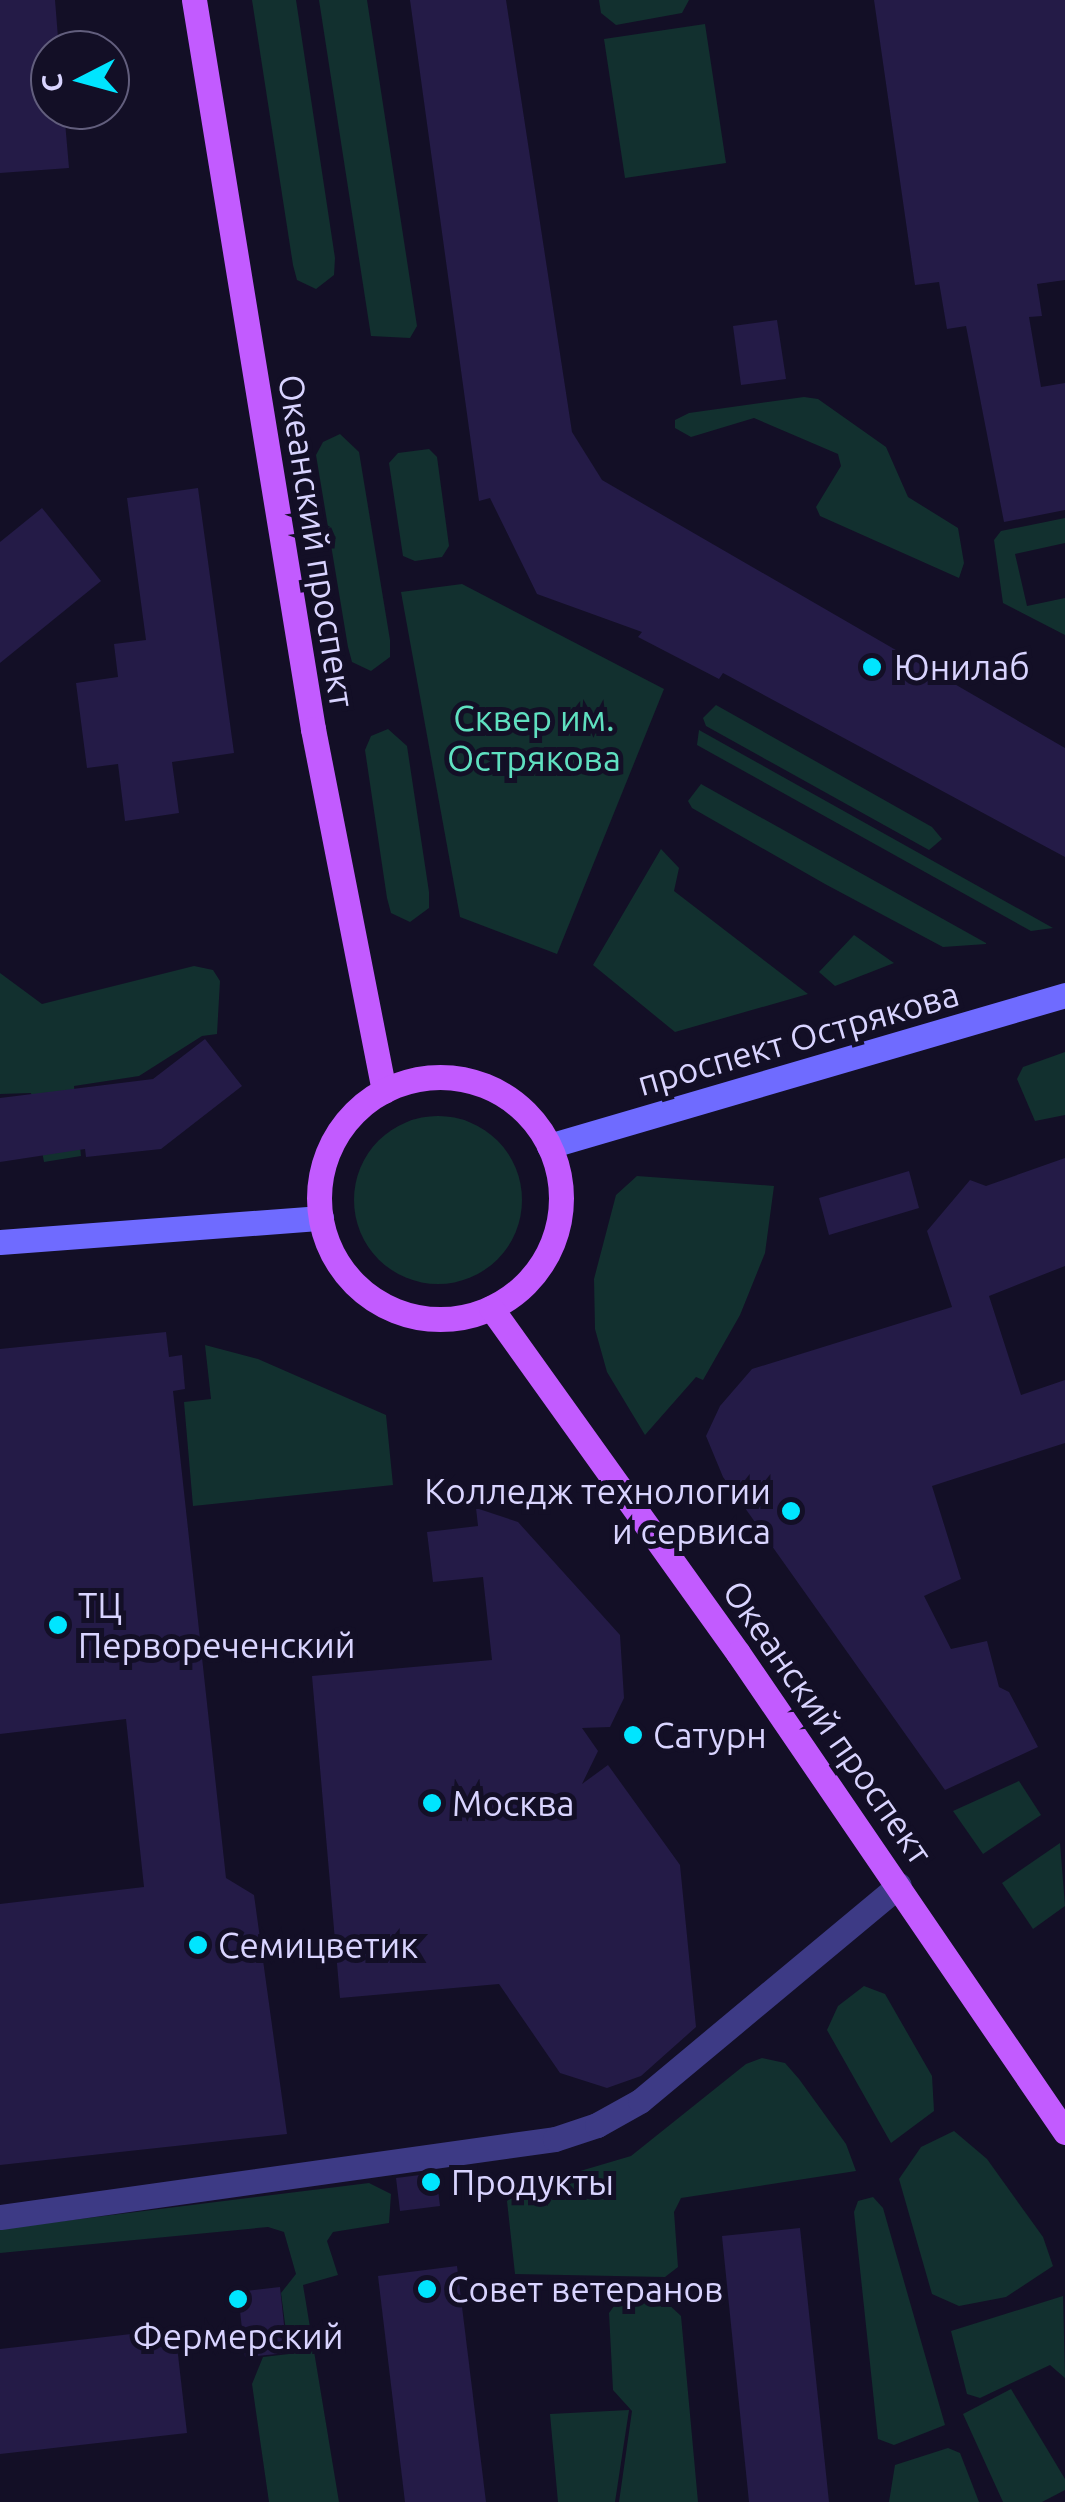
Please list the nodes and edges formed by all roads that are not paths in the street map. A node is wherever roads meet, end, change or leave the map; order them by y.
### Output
1 (194, 0) edge
2 (1065, 995) edge
3 (384, 1091) junction
4 (549, 1146) junction
5 (321, 1218) junction
6 (0, 1242) edge
7 (490, 1308) junction
8 (899, 1885) junction
9 (1065, 2132) edge
10 (0, 2217) edge

1 - 3 main road, Океанский проспект
2 - 4 main road, проспект Острякова
3 - 4 main road
3 - 5 main road
4 - 7 main road
5 - 6 main road
5 - 7 main road
7 - 8 main road, Океанский проспект
8 - 9 main road, Океанский проспект
8 - 10 street

